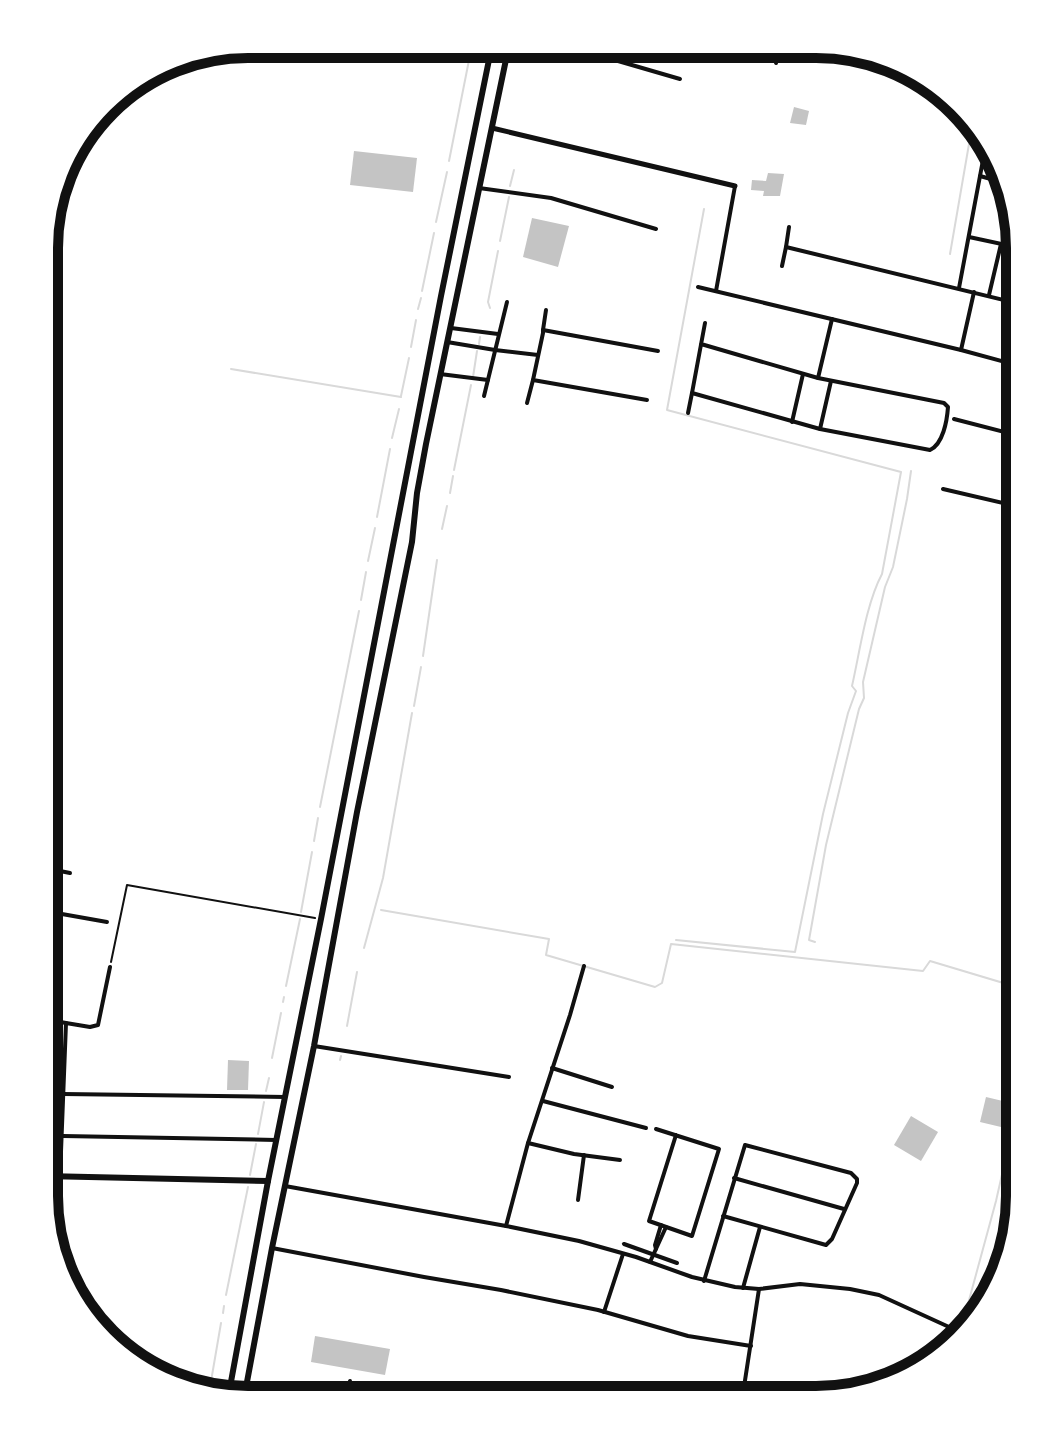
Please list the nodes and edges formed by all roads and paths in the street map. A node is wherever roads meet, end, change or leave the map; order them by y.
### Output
1 (489, 58) edge
2 (506, 58) edge
3 (608, 58) edge
4 (777, 58) edge
5 (776, 63) dead end
6 (680, 79) dead end
7 (492, 128) junction
8 (983, 160) dead end
9 (980, 176) junction
10 (993, 180) edge
11 (735, 186) joint
12 (479, 188) junction
13 (789, 227) dead end
14 (656, 229) dead end
15 (969, 237) junction
16 (1001, 244) junction
17 (1006, 245) edge
18 (786, 247) junction
19 (782, 266) dead end
20 (698, 287) dead end
21 (959, 288) junction
22 (716, 291) junction
23 (974, 292) junction
24 (989, 295) junction
25 (1006, 300) edge
26 (507, 302) dead end
27 (546, 310) dead end
28 (832, 319) junction
29 (705, 323) dead end
30 (449, 328) junction
31 (543, 330) junction
32 (499, 334) junction
33 (447, 342) junction
34 (701, 344) junction
35 (495, 350) junction
36 (961, 350) junction
37 (658, 351) dead end
38 (538, 355) junction
39 (1006, 362) edge
40 (440, 374) junction
41 (803, 374) junction
42 (818, 378) junction
43 (488, 380) junction
44 (533, 380) junction
45 (831, 381) junction
46 (692, 393) junction
47 (484, 396) dead end
48 (647, 400) dead end
49 (527, 403) dead end
50 (688, 413) dead end
51 (954, 419) dead end
52 (792, 422) junction
53 (820, 429) junction
54 (1006, 432) edge
55 (943, 489) dead end
56 (1006, 499) edge
57 (1005, 503) joint
58 (341, 809) junction
59 (357, 812) junction
60 (58, 871) edge
61 (70, 873) dead end
62 (58, 913) edge
63 (321, 919) junction
64 (107, 922) dead end
65 (584, 966) dead end
66 (110, 967) joint
67 (58, 1022) edge
68 (66, 1023) junction
69 (314, 1046) junction
70 (552, 1068) junction
71 (509, 1077) dead end
72 (612, 1087) dead end
73 (63, 1094) junction
74 (285, 1097) junction
75 (543, 1101) junction
76 (646, 1128) dead end
77 (656, 1129) dead end
78 (676, 1135) junction
79 (62, 1136) junction
80 (276, 1140) junction
81 (528, 1143) junction
82 (584, 1155) junction
83 (620, 1160) dead end
84 (60, 1177) joint
85 (734, 1178) junction
86 (268, 1181) junction
87 (285, 1186) junction
88 (578, 1200) dead end
89 (844, 1209) junction
90 (723, 1216) junction
91 (506, 1226) junction
92 (663, 1226) junction
93 (760, 1227) junction
94 (624, 1244) dead end
95 (272, 1248) junction
96 (655, 1252) junction
97 (623, 1253) junction
98 (650, 1262) junction
99 (677, 1263) dead end
100 (704, 1281) junction
101 (743, 1288) junction
102 (759, 1289) junction
103 (604, 1312) junction
104 (952, 1328) edge
105 (751, 1346) junction
106 (350, 1381) dead end
107 (230, 1385) edge
108 (246, 1386) edge
109 (349, 1386) edge
110 (744, 1386) edge

1 - 58 main road
2 - 7 main road
3 - 6 street
4 - 5 street
7 - 11 street
7 - 12 main road
8 - 9 street
9 - 10 street
9 - 15 street
11 - 22 street
12 - 14 street
12 - 30 main road
13 - 18 street
15 - 16 street
15 - 21 street
16 - 17 street
16 - 24 street
18 - 19 street
18 - 21 street
20 - 22 street
21 - 23 street
22 - 28 street
23 - 24 street
23 - 36 street
24 - 25 street
26 - 32 street
27 - 31 street
28 - 36 street
28 - 42 street
29 - 34 street
30 - 32 street
30 - 33 main road
31 - 37 street
31 - 38 street
32 - 35 street
33 - 35 street
33 - 40 main road
34 - 41 street
34 - 46 street
35 - 38 street
35 - 43 street
36 - 39 street
38 - 44 street
40 - 43 street
40 - 59 main road
41 - 42 street
41 - 52 street
42 - 45 street
43 - 47 street
44 - 48 street
44 - 49 street
45 - 53 street
45 - 53 street
46 - 50 street
46 - 52 street
51 - 54 street
52 - 53 street
55 - 57 street
56 - 57 street
58 - 59 main road
58 - 63 main road
59 - 69 main road
60 - 61 street
62 - 64 street
63 - 66 path
63 - 74 main road
65 - 70 street
66 - 68 street
67 - 68 street
68 - 73 street
69 - 71 street
69 - 87 main road
70 - 72 street
70 - 75 street
73 - 74 street
73 - 79 street
74 - 80 main road
75 - 76 street
75 - 81 street
77 - 78 street
78 - 92 street
78 - 92 street
79 - 80 street
79 - 84 street
80 - 86 main road
81 - 82 street
81 - 91 street
82 - 83 street
82 - 88 street
84 - 86 main road
85 - 89 street
85 - 89 street
85 - 90 street
86 - 107 main road
87 - 91 street
87 - 95 main road
89 - 93 street
90 - 93 street
90 - 100 street
91 - 97 street
92 - 96 street
93 - 101 street
94 - 96 street
95 - 103 street
95 - 108 main road
96 - 98 street
96 - 99 street
97 - 98 street
97 - 103 street
98 - 100 street
100 - 101 street
101 - 102 street
102 - 104 street
102 - 105 street
103 - 105 street
105 - 110 street
106 - 109 street

